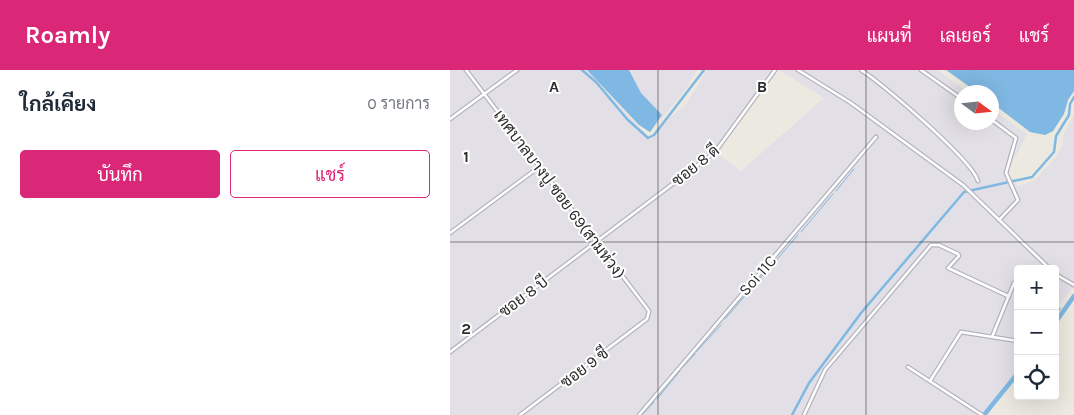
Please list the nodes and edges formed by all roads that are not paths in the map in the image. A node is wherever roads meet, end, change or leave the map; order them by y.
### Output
1 (466, 70) edge
2 (517, 70) edge
3 (775, 70) edge
4 (798, 70) edge
5 (861, 70) edge
6 (921, 70) edge
7 (954, 93) edge
8 (484, 94) junction
9 (450, 119) edge
10 (999, 125) edge
11 (876, 137) dead end
12 (540, 167) junction
13 (978, 181) dead end
14 (999, 220) junction
15 (450, 232) edge
16 (597, 241) junction
17 (1046, 265) edge
18 (1059, 276) edge
19 (1014, 283) edge
20 (1074, 285) edge
21 (1008, 296) junction
22 (647, 318) joint
23 (992, 337) junction
24 (1014, 341) edge
25 (450, 352) edge
26 (908, 367) dead end
27 (930, 381) junction
28 (520, 415) edge
29 (639, 415) edge
30 (804, 415) edge
31 (982, 415) edge

1 - 8 street, เทศบาลบางปู ซอย 69(สามห่วง)
2 - 8 street
3 - 16 street, ซอย 8 ดี
4 - 14 street
5 - 13 street
6 - 7 street
8 - 9 street
8 - 12 street, เทศบาลบางปู ซอย 69(สามห่วง)
10 - 14 street
11 - 29 street, Soi 11C
12 - 15 street
12 - 16 street, เทศบาลบางปู ซอย 69(สามห่วง)
14 - 17 street
16 - 22 street, เทศบาลบางปู ซอย 69(สามห่วง)
16 - 25 street, ซอย 8 บี
18 - 20 street
19 - 21 street
21 - 23 street
21 - 30 street
22 - 28 street, ซอย 9 ซี
23 - 24 street
23 - 27 street
26 - 27 street
27 - 31 street

